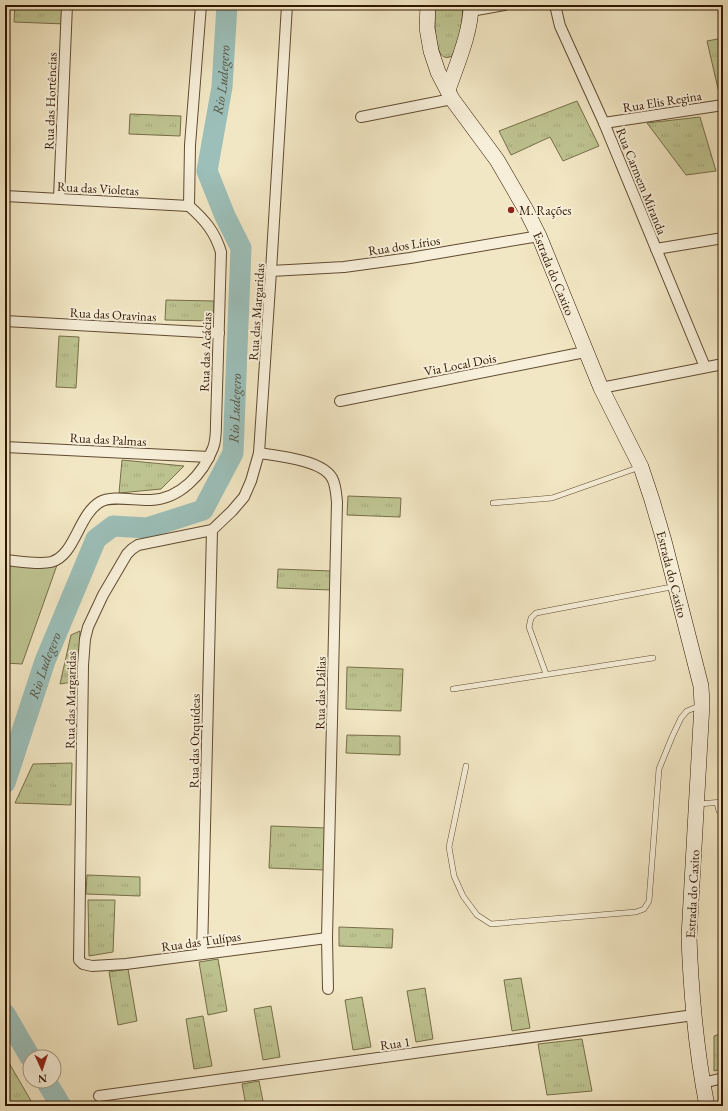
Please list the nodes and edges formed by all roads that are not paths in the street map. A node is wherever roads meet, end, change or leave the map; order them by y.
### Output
1 (67, 5) edge
2 (201, 5) edge
3 (287, 5) edge
4 (428, 5) edge
5 (504, 5) edge
6 (555, 5) edge
7 (471, 8) edge
8 (458, 60) junction
9 (433, 61) junction
10 (450, 94) junction
11 (723, 105) edge
12 (361, 117) dead end
13 (604, 123) junction
14 (5, 196) edge
15 (59, 198) junction
16 (189, 206) junction
17 (539, 236) junction
18 (723, 238) edge
19 (656, 249) junction
20 (271, 271) junction
21 (5, 321) edge
22 (219, 333) junction
23 (585, 352) junction
24 (723, 364) edge
25 (705, 367) junction
26 (601, 388) junction
27 (340, 401) dead end
28 (5, 447) edge
29 (259, 453) junction
30 (209, 457) junction
31 (641, 467) junction
32 (494, 503) dead end
33 (212, 530) junction
34 (5, 560) edge
35 (675, 587) junction
36 (653, 658) dead end
37 (546, 674) junction
38 (453, 689) dead end
39 (702, 704) junction
40 (466, 766) dead end
41 (720, 802) edge
42 (697, 804) junction
43 (723, 814) edge
44 (327, 938) junction
45 (202, 954) junction
46 (79, 960) joint
47 (328, 989) dead end
48 (694, 1015) junction
49 (723, 1078) edge
50 (703, 1083) junction
51 (99, 1096) dead end
52 (707, 1106) edge

1 - 15 street, Rua das Hortências
2 - 16 street
3 - 20 street, Rua das Margaridas
4 - 9 main road, Estrada do Caxito
5 - 7 street
6 - 13 street, Rua Carmem Miranda
7 - 8 main road
8 - 9 main road
8 - 10 main road
9 - 10 main road, Estrada do Caxito
10 - 12 street
10 - 17 main road, Estrada do Caxito
11 - 13 street, Rua Elis Regina
13 - 19 street, Rua Carmem Miranda
14 - 15 street, Rua das Violetas
15 - 16 street, Rua das Violetas
16 - 22 street, Rua das Acácias
17 - 20 street, Rua dos Lírios
17 - 23 main road, Estrada do Caxito
18 - 19 street
19 - 25 street, Rua Carmem Miranda
20 - 29 street, Rua das Margaridas
21 - 22 street, Rua das Oravinas
22 - 30 street, Rua das Acácias
23 - 26 main road, Estrada do Caxito
23 - 27 street, Via Local Dois
24 - 25 street
25 - 26 street
26 - 31 main road, Estrada do Caxito
28 - 30 street, Rua das Palmas
29 - 33 street, Rua das Margaridas
29 - 44 street, Rua das Dálias
30 - 34 street, Rua das Acácias
31 - 32 lane
31 - 35 main road, Estrada do Caxito
33 - 45 street, Rua das Orquídeas
33 - 46 street, Rua das Margaridas
35 - 37 lane
35 - 39 main road, Estrada do Caxito
36 - 37 lane
37 - 38 lane
39 - 40 lane
39 - 42 main road, Estrada do Caxito
41 - 42 lane
41 - 43 lane
42 - 48 main road, Estrada do Caxito
44 - 45 street, Rua das Tulípas
44 - 47 street, Rua das Dálias
45 - 46 street, Rua das Tulípas
48 - 50 main road, Estrada do Caxito
48 - 51 street, Rua 1
49 - 50 street
50 - 52 main road, Estrada do Caxito

